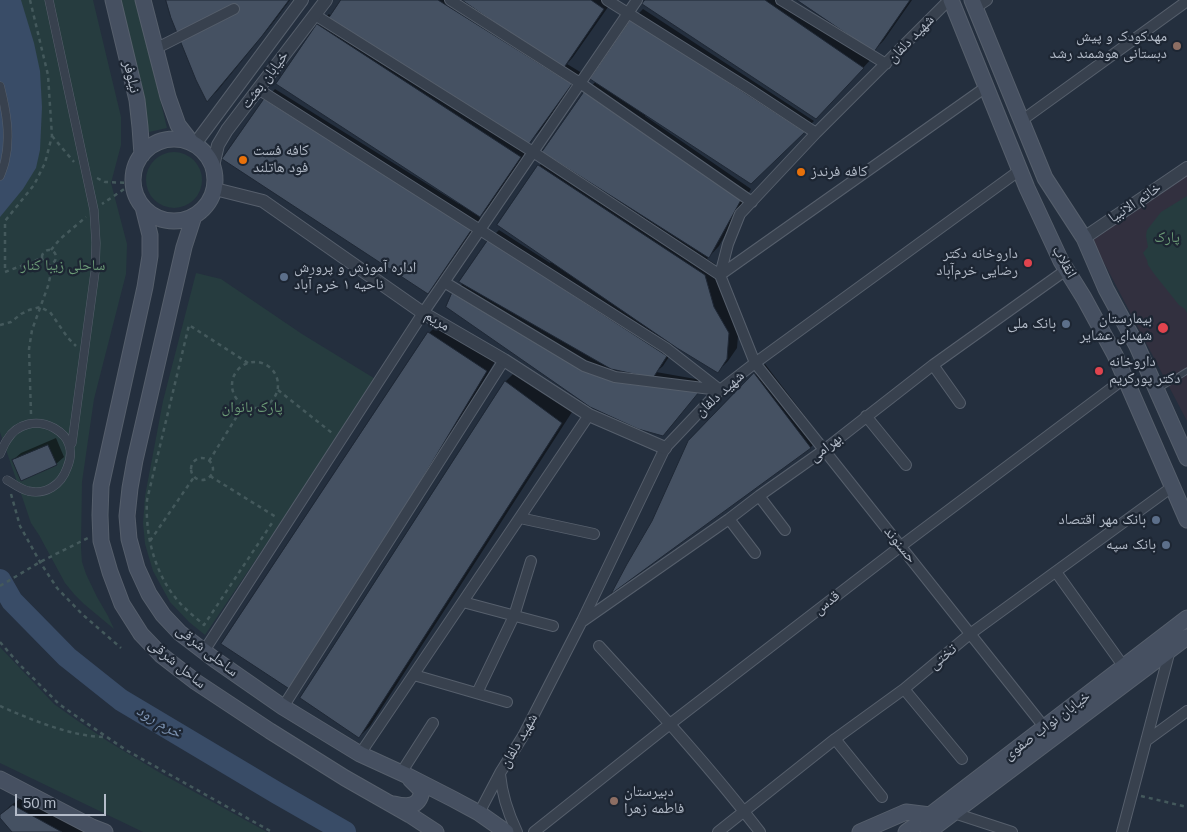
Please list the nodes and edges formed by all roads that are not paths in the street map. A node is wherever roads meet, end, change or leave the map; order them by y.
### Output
1 (49, 0) edge
2 (113, 0) edge
3 (143, 0) edge
4 (302, 0) edge
5 (326, 0) edge
6 (450, 0) edge
7 (607, 0) edge
8 (637, 0) edge
9 (781, 0) edge
10 (950, 0) edge
11 (1187, 1) edge
12 (978, 3) edge
13 (234, 9) dead end
14 (315, 14) junction
15 (628, 14) junction
16 (155, 49) junction
17 (886, 64) junction
18 (580, 83) junction
19 (0, 86) edge
20 (986, 87) junction
21 (258, 89) junction
22 (1021, 121) junction
23 (816, 133) junction
24 (194, 143) junction
25 (533, 152) junction
26 (142, 155) junction
27 (213, 166) junction
28 (1187, 168) edge
29 (1020, 170) junction
30 (0, 176) edge
31 (215, 189) junction
32 (752, 202) junction
33 (143, 207) junction
34 (194, 216) junction
35 (480, 230) junction
36 (1084, 238) junction
37 (1066, 270) junction
38 (720, 275) junction
39 (444, 282) junction
40 (423, 312) junction
41 (1125, 323) junction
42 (1104, 335) junction
43 (504, 360) junction
44 (755, 363) junction
45 (933, 365) junction
46 (1187, 371) edge
47 (1125, 378) junction
48 (720, 390) junction
49 (1156, 390) junction
50 (960, 403) dead end
51 (589, 415) junction
52 (866, 416) junction
53 (70, 446) junction
54 (665, 448) junction
55 (824, 450) junction
56 (0, 454) edge
57 (1187, 458) edge
58 (906, 465) dead end
59 (7, 480) road end
60 (1172, 487) junction
61 (759, 496) junction
62 (520, 518) junction
63 (730, 519) junction
64 (1187, 520) edge
65 (785, 530) dead end
66 (594, 534) dead end
67 (901, 546) junction
68 (755, 552) dead end
69 (531, 561) dead end
70 (1056, 572) junction
71 (463, 602) junction
72 (514, 616) junction
73 (1187, 618) edge
74 (582, 621) junction
75 (553, 626) dead end
76 (970, 634) junction
77 (1187, 637) edge
78 (598, 646) dead end
79 (1170, 650) junction
80 (204, 651) junction
81 (1124, 667) junction
82 (414, 674) junction
83 (904, 689) junction
84 (477, 693) junction
85 (507, 702) dead end
86 (283, 707) junction
87 (1187, 711) edge
88 (432, 723) dead end
89 (670, 724) junction
90 (1045, 728) junction
91 (835, 740) junction
92 (1146, 741) junction
93 (360, 754) junction
94 (962, 759) dead end
95 (500, 773) junction
96 (405, 775) junction
97 (2, 790) edge
98 (882, 797) dead end
99 (454, 799) junction
100 (390, 803) junction
101 (745, 812) junction
102 (479, 813) junction
103 (954, 813) junction
104 (930, 815) junction
105 (105, 832) edge
106 (437, 832) edge
107 (506, 832) edge
108 (517, 832) edge
109 (534, 832) edge
110 (718, 832) edge
111 (760, 832) edge
112 (860, 832) edge
113 (906, 832) edge
114 (928, 832) edge
115 (1012, 832) edge
116 (1122, 832) edge

1 - 53 street
2 - 26 main road, نیلوفر
3 - 16 main road, نیلوفر
4 - 24 street, خیابان بعثت
5 - 14 street, خیابان بعثت
6 - 18 street
7 - 15 street
8 - 15 street
9 - 17 street
10 - 17 street, شهید دلفان
10 - 20 main road, انقلاب
11 - 22 street
12 - 22 main road, انقلاب
13 - 16 street
14 - 21 street, خیابان بعثت
14 - 25 street
15 - 18 street
15 - 23 street
16 - 24 main road, نیلوفر
17 - 23 street, شهید دلفان
18 - 25 street
18 - 32 street
19 - 30 street
20 - 29 main road, انقلاب
20 - 38 street
21 - 27 street, خیابان بعثت
21 - 35 street
22 - 36 main road, انقلاب
23 - 32 street, شهید دلفان
24 - 26 main road
24 - 27 main road
25 - 35 street
25 - 38 street
26 - 33 main road
27 - 31 main road
28 - 36 street, خاتم الانبیا
29 - 37 main road, انقلاب
29 - 44 street
31 - 34 main road
31 - 40 street, مریم
32 - 38 street, شهید دلفان
33 - 34 main road
33 - 100 main road, ساحل شرقی
34 - 80 main road, ساحلی شرقی
35 - 39 street
35 - 48 street
36 - 41 main road, انقلاب
37 - 42 main road, انقلاب
37 - 45 street, بهرامی
38 - 44 street, شهید دلفان
39 - 40 street
39 - 48 street
40 - 43 street, مریم
40 - 80 street
41 - 42 main road
41 - 49 main road, انقلاب
42 - 47 main road, انقلاب
43 - 51 street, مریم
43 - 86 street
44 - 48 street, شهید دلفان
44 - 55 street, حسنوند
45 - 50 street
45 - 52 street, بهرامی
46 - 49 lane
47 - 60 main road, انقلاب
47 - 67 street, قدس
48 - 54 street, شهید دلفان
49 - 57 main road, انقلاب
51 - 54 street, مریم
51 - 62 street
52 - 55 street, بهرامی
52 - 58 street
53 - 56 street
53 - 59 street
54 - 74 street, شهید دلفان
55 - 61 street, بهرامی
55 - 67 street, حسنوند
60 - 64 main road, انقلاب
60 - 70 street, تختی
61 - 63 street, بهرامی
61 - 65 street
62 - 66 street
62 - 71 street
63 - 68 street
63 - 74 street, بهرامی
67 - 76 street, حسنوند
67 - 89 street, قدس
69 - 72 street
70 - 76 street, تختی
70 - 81 street
71 - 72 street
71 - 82 street
72 - 75 street
72 - 84 street
73 - 81 main road, خیابان نواب صفوی
74 - 95 street, شهید دلفان
76 - 83 street, تختی
76 - 90 street, حسنوند
77 - 79 main road, خیابان نواب صفوی
78 - 89 street
79 - 92 street
79 - 103 main road, خیابان نواب صفوی
80 - 86 main road, ساحلی شرقی
81 - 90 main road, خیابان نواب صفوی
82 - 84 street
82 - 93 street
83 - 91 street, تختی
83 - 94 street
84 - 85 street
86 - 93 main road, ساحلی شرقی
87 - 92 street
88 - 96 street
89 - 101 street
89 - 109 street, قدس
90 - 104 main road, خیابان نواب صفوی
91 - 98 street
91 - 101 street, تختی
92 - 116 street
93 - 96 main road, ساحلی شرقی
95 - 102 street
95 - 108 street, شهید دلفان
96 - 99 main road, ساحلی شرقی
96 - 100 main road
97 - 105 main road
99 - 102 main road, ساحلی شرقی
99 - 106 main road
100 - 106 main road, ساحل شرقی
101 - 110 street, تختی
101 - 111 street
102 - 107 main road, ساحلی شرقی
103 - 114 main road, خیابان نواب صفوی
103 - 115 street
104 - 112 main road
104 - 113 main road, خیابان نواب صفوی

